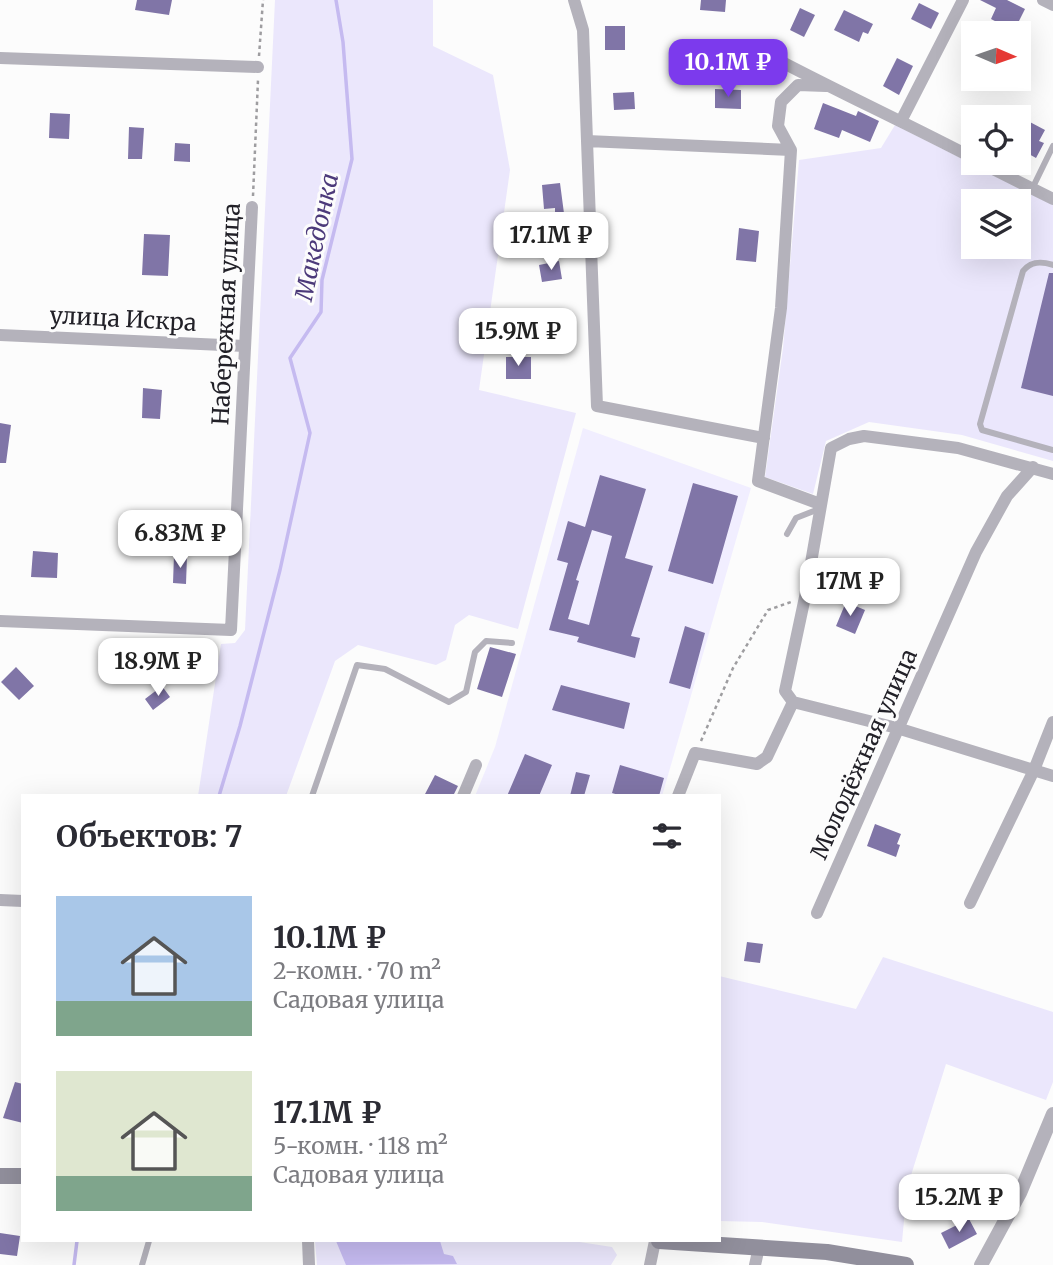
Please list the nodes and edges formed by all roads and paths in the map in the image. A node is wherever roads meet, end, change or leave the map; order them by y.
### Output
1 (262, 0) edge
2 (574, 0) edge
3 (962, 0) edge
4 (1043, 0) edge
5 (1053, 5) edge
6 (759, 50) dead end
7 (0, 58) edge
8 (258, 67) junction
9 (825, 86) junction
10 (901, 121) junction
11 (587, 141) junction
12 (1053, 146) edge
13 (791, 150) junction
14 (961, 152) edge
15 (1005, 175) edge
16 (1032, 189) junction
17 (1053, 199) edge
18 (252, 207) joint
19 (1053, 265) edge
20 (0, 335) edge
21 (245, 346) junction
22 (764, 438) junction
23 (1053, 450) edge
24 (1033, 467) junction
25 (1053, 474) edge
26 (820, 506) junction
27 (787, 534) dead end
28 (805, 597) junction
29 (0, 621) edge
30 (512, 643) dead end
31 (793, 702) junction
32 (1053, 722) edge
33 (897, 728) junction
34 (695, 753) junction
35 (476, 765) dead end
36 (1034, 770) junction
37 (1053, 776) edge
38 (313, 794) edge
39 (464, 794) edge
40 (679, 794) edge
41 (0, 900) edge
42 (21, 901) edge
43 (970, 903) dead end
44 (817, 913) dead end
45 (1053, 1114) edge
46 (0, 1176) edge
47 (21, 1176) edge
48 (149, 1242) edge
49 (308, 1242) edge
50 (657, 1242) edge
51 (674, 1242) edge
52 (759, 1247) junction
53 (142, 1265) edge
54 (309, 1265) edge
55 (650, 1265) edge
56 (755, 1265) edge
57 (906, 1265) edge
58 (981, 1265) edge

1 - 8 path, Набережная улица
2 - 11 street
3 - 10 street
4 - 5 street
6 - 9 street
7 - 8 street
8 - 18 path, Набережная улица
9 - 10 street
9 - 13 street
10 - 14 street
11 - 13 street
11 - 22 street
12 - 16 lane
13 - 22 street
15 - 16 street
16 - 17 street
18 - 21 street, Набережная улица
19 - 23 lane
20 - 21 street, улица Искра
21 - 29 street, Набережная улица
22 - 26 street
24 - 25 street
24 - 26 street
24 - 33 street, Молодёжная улица
26 - 27 lane
26 - 28 street
28 - 31 street
28 - 34 path
30 - 38 lane
31 - 33 street
31 - 34 street
32 - 36 street
33 - 36 street
33 - 44 street, Молодёжная улица
34 - 40 street
35 - 39 street
36 - 37 street
36 - 43 street
41 - 42 street
45 - 58 street
46 - 47 main road
48 - 53 lane
49 - 54 street
50 - 55 street
51 - 52 main road
52 - 56 street
52 - 57 main road

